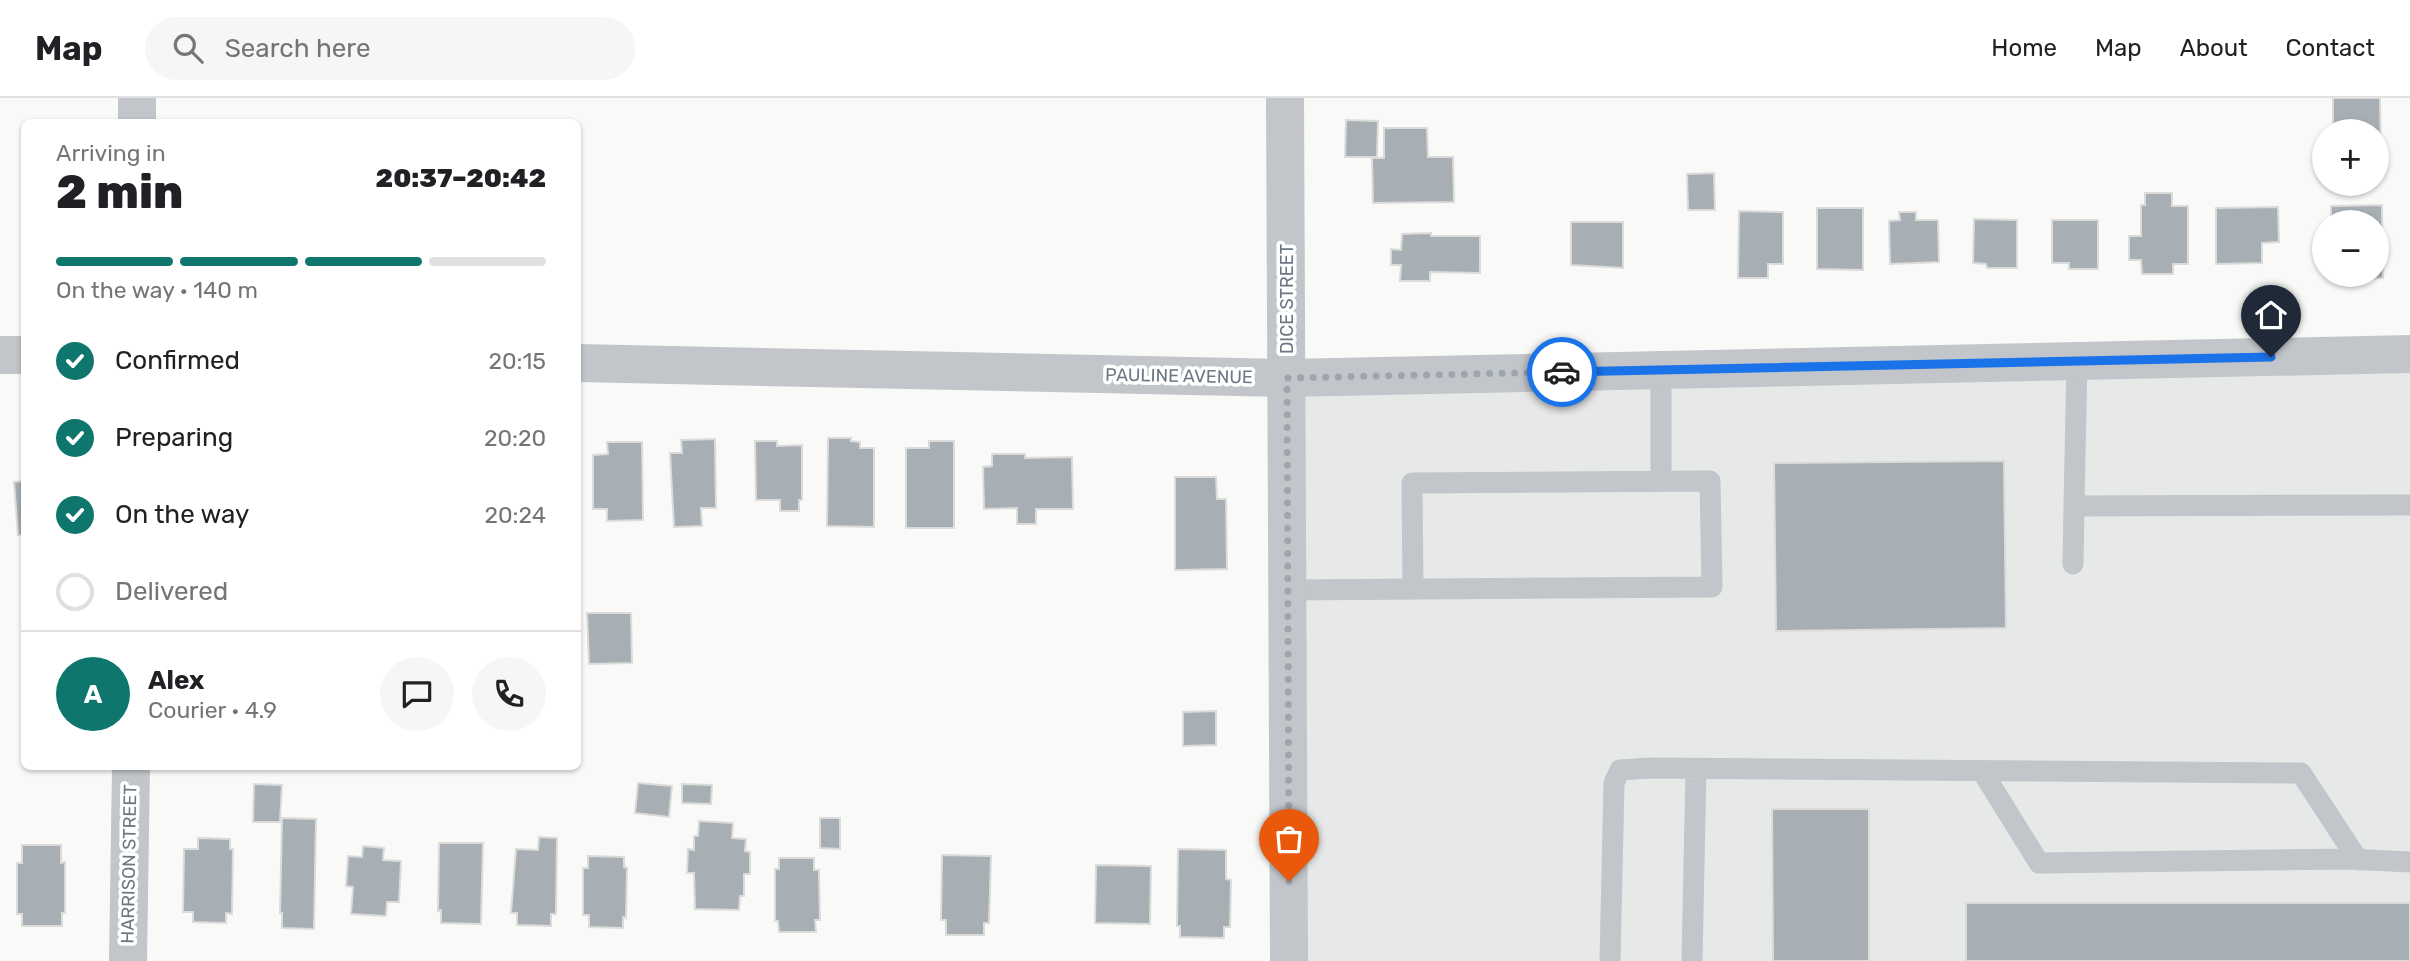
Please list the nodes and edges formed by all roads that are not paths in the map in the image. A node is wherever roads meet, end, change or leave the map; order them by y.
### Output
1 (137, 98) edge
2 (1286, 98) edge
3 (137, 119) edge
4 (2410, 354) edge
5 (0, 355) edge
6 (21, 355) edge
7 (2077, 361) junction
8 (581, 363) edge
9 (1661, 370) junction
10 (1287, 378) junction
11 (1661, 481) junction
12 (2410, 505) edge
13 (2074, 506) junction
14 (2073, 564) dead end
15 (1413, 588) junction
16 (1288, 590) junction
17 (1696, 769) junction
18 (131, 770) edge
19 (1982, 771) junction
20 (2358, 860) junction
21 (2410, 862) edge
22 (128, 961) edge
23 (1289, 961) edge
24 (1611, 961) edge
25 (1692, 961) edge

1 - 3 street
2 - 10 street, DICE STREET
4 - 7 street, PAULINE AVENUE
5 - 6 street
7 - 9 street, PAULINE AVENUE
7 - 13 lane
8 - 10 street, PAULINE AVENUE
9 - 10 street, PAULINE AVENUE
9 - 11 lane
10 - 16 street, DICE STREET
11 - 15 lane
11 - 15 lane
12 - 13 lane
13 - 14 lane
15 - 16 lane
16 - 23 street, DICE STREET
17 - 19 lane
17 - 24 lane
17 - 25 lane
18 - 22 street, HARRISON STREET
19 - 20 lane
19 - 20 lane
20 - 21 lane

